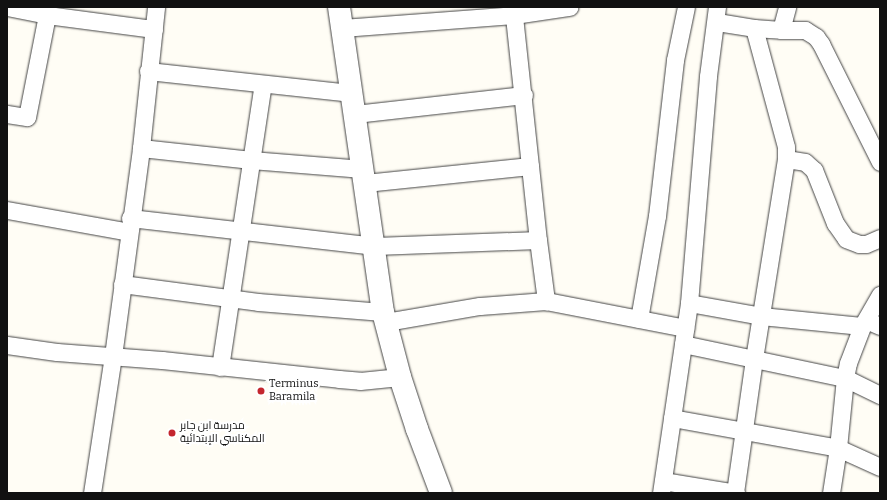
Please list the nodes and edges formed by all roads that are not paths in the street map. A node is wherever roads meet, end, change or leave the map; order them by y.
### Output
1 (7, 7) edge
2 (156, 7) edge
3 (339, 7) edge
4 (569, 7) edge
5 (686, 7) edge
6 (787, 7) edge
7 (514, 11) edge
8 (717, 14) edge
9 (47, 15) junction
10 (342, 28) junction
11 (754, 28) junction
12 (154, 29) junction
13 (781, 30) junction
14 (148, 71) junction
15 (263, 84) junction
16 (350, 93) junction
17 (524, 95) junction
18 (7, 114) edge
19 (355, 114) junction
20 (141, 148) junction
21 (251, 160) junction
22 (786, 160) junction
23 (880, 162) edge
24 (530, 166) junction
25 (364, 176) junction
26 (7, 210) edge
27 (130, 225) junction
28 (241, 232) junction
29 (880, 238) edge
30 (538, 240) junction
31 (375, 246) junction
32 (122, 284) junction
33 (880, 295) edge
34 (230, 299) junction
35 (546, 301) junction
36 (689, 303) junction
37 (761, 316) junction
38 (385, 317) junction
39 (640, 319) junction
40 (869, 324) edge
41 (684, 336) junction
42 (7, 345) edge
43 (113, 356) junction
44 (754, 359) junction
45 (220, 367) junction
46 (400, 377) junction
47 (845, 378) junction
48 (880, 395) edge
49 (672, 418) junction
50 (745, 431) junction
51 (838, 448) junction
52 (880, 467) edge
53 (662, 487) edge
54 (92, 493) edge
55 (441, 493) edge
56 (736, 493) edge
57 (831, 493) edge

1 - 9 street
2 - 12 street
3 - 10 street
4 - 7 street
5 - 39 street
6 - 13 street
7 - 10 street
7 - 17 street
8 - 11 street
8 - 36 street
9 - 12 street
9 - 18 street
10 - 16 street
11 - 13 street
11 - 22 street
12 - 14 street
13 - 23 street
14 - 15 street
14 - 20 street
15 - 16 street
15 - 21 street
16 - 19 street
17 - 19 street
17 - 24 street
19 - 25 street
20 - 21 street
20 - 27 street
21 - 25 street
21 - 28 street
22 - 29 street
22 - 37 street
24 - 25 street
24 - 30 street
25 - 31 street
26 - 27 street
27 - 28 street
27 - 32 street
28 - 31 street
28 - 34 street
30 - 31 street
30 - 35 street
31 - 38 street
32 - 34 street
32 - 43 street
33 - 40 street
34 - 38 street
34 - 45 street
35 - 38 street
35 - 39 street
36 - 37 street
36 - 41 street
37 - 40 street
37 - 44 street
38 - 46 street
39 - 41 street
40 - 47 street
41 - 44 street
41 - 49 street
42 - 43 street
43 - 45 street
43 - 54 street
44 - 47 street
44 - 50 street
45 - 46 street
46 - 55 street
47 - 48 street
47 - 51 street
49 - 50 street
49 - 53 street
50 - 51 street
50 - 56 street
51 - 52 street
51 - 57 street
53 - 56 street

